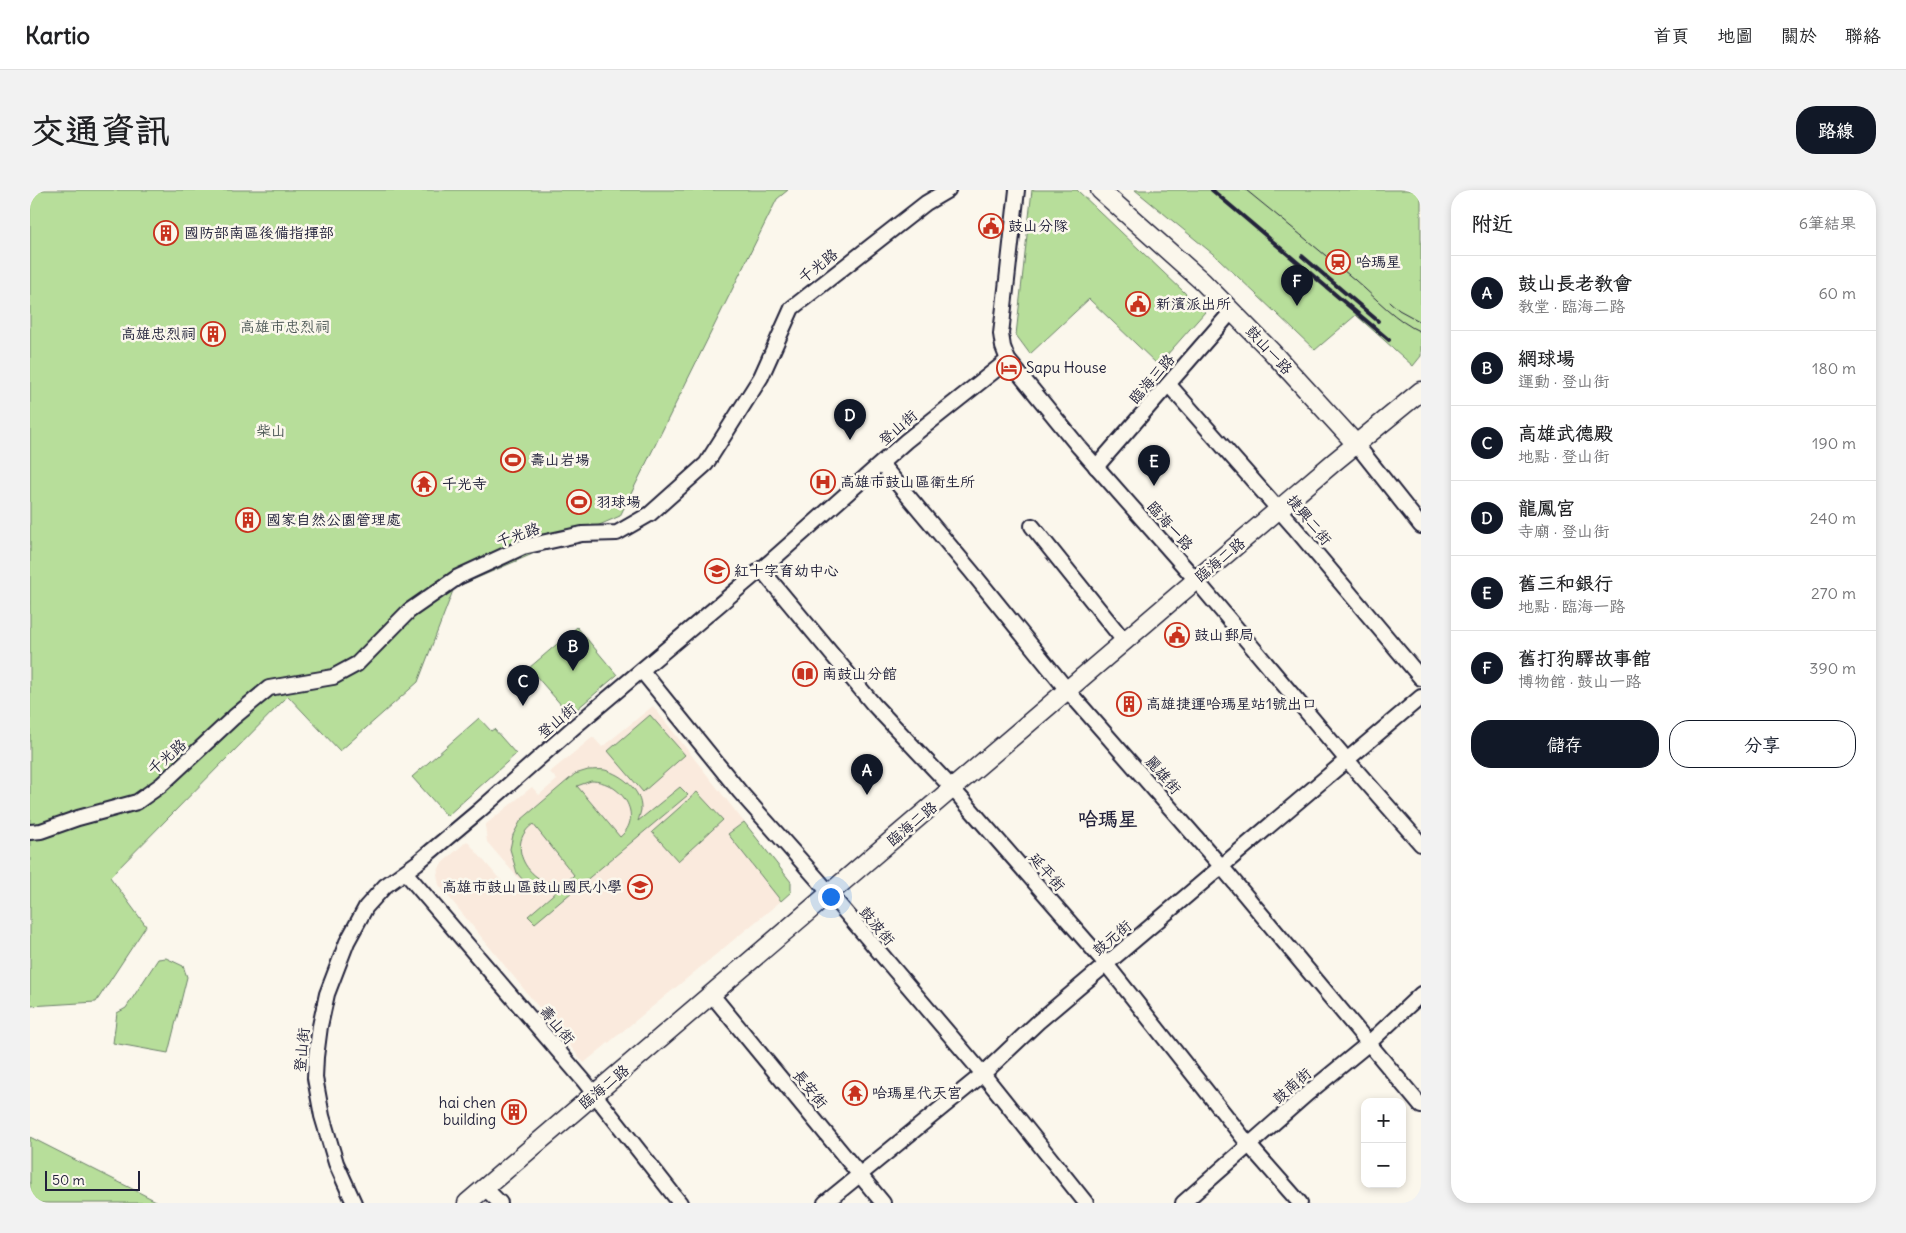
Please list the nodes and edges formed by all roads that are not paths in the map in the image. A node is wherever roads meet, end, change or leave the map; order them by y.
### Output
1 (948, 190) edge
2 (1017, 190) edge
3 (1100, 190) edge
4 (1232, 311) junction
5 (1008, 360) junction
6 (1169, 386) junction
7 (1421, 391) edge
8 (1356, 444) junction
9 (881, 464) junction
10 (1096, 467) junction
11 (1279, 510) junction
12 (1032, 526) dead end
13 (1421, 526) edge
14 (761, 569) junction
15 (1196, 580) junction
16 (1124, 642) junction
17 (642, 671) junction
18 (1421, 678) edge
19 (1068, 691) junction
20 (1421, 697) edge
21 (1347, 760) junction
22 (953, 789) junction
23 (30, 832) edge
24 (1421, 844) edge
25 (1221, 866) junction
26 (405, 872) junction
27 (830, 894) junction
28 (1106, 964) junction
29 (1421, 994) edge
30 (712, 995) junction
31 (1369, 1043) junction
32 (982, 1074) junction
33 (594, 1094) junction
34 (1421, 1106) edge
35 (1249, 1145) junction
36 (859, 1174) junction
37 (484, 1188) junction
38 (354, 1203) edge
39 (468, 1203) edge
40 (500, 1203) edge
41 (680, 1203) edge
42 (824, 1203) edge
43 (883, 1203) edge
44 (1086, 1203) edge
45 (1183, 1203) edge
46 (1300, 1203) edge

1 - 23 street, 千光路
2 - 5 street, 臨海一路
3 - 4 street, 鼓山一路
4 - 6 street, 臨海三路
4 - 8 street, 鼓山一路
5 - 9 street, 登山街
5 - 10 street, 臨海一路
6 - 10 street, 臨海三路
6 - 11 street, 捷興二街
7 - 8 street, 臨海二路
8 - 11 street, 臨海二路
8 - 13 street, 鼓山一路
9 - 14 street, 登山街
9 - 19 street, 麗雄街
10 - 15 street, 臨海一路
11 - 15 street, 臨海二路
11 - 18 street, 捷興二街
12 - 16 street
14 - 17 street, 登山街
14 - 22 street, 延平街
15 - 16 street, 臨海二路
15 - 21 street, 臨海一路
16 - 19 street, 臨海二路
17 - 26 street, 登山街
17 - 27 street, 鼓波街
19 - 22 street, 臨海二路
19 - 25 street, 麗雄街
20 - 21 street, 鼓元街
21 - 24 street, 臨海一路
21 - 25 street, 鼓元街
22 - 27 street, 臨海二路
22 - 28 street, 延平街
25 - 28 street, 鼓元街
25 - 31 street, 麗雄街
26 - 33 street, 壽山街
26 - 38 street, 登山街
27 - 30 street, 臨海二路
27 - 32 street, 鼓波街
28 - 32 street, 鼓元街
28 - 35 street, 延平街
29 - 31 street, 鼓南街
30 - 33 street, 臨海二路
30 - 36 street, 長安街
31 - 34 street, 麗雄街
31 - 35 street, 鼓南街
32 - 36 street, 鼓元街
32 - 44 street, 鼓波街
33 - 37 street, 臨海二路
33 - 41 street, 壽山街
35 - 45 street, 鼓南街
35 - 46 street, 延平街
36 - 42 street, 鼓元街
36 - 43 street, 長安街
37 - 39 street, 臨海二路
37 - 40 street

